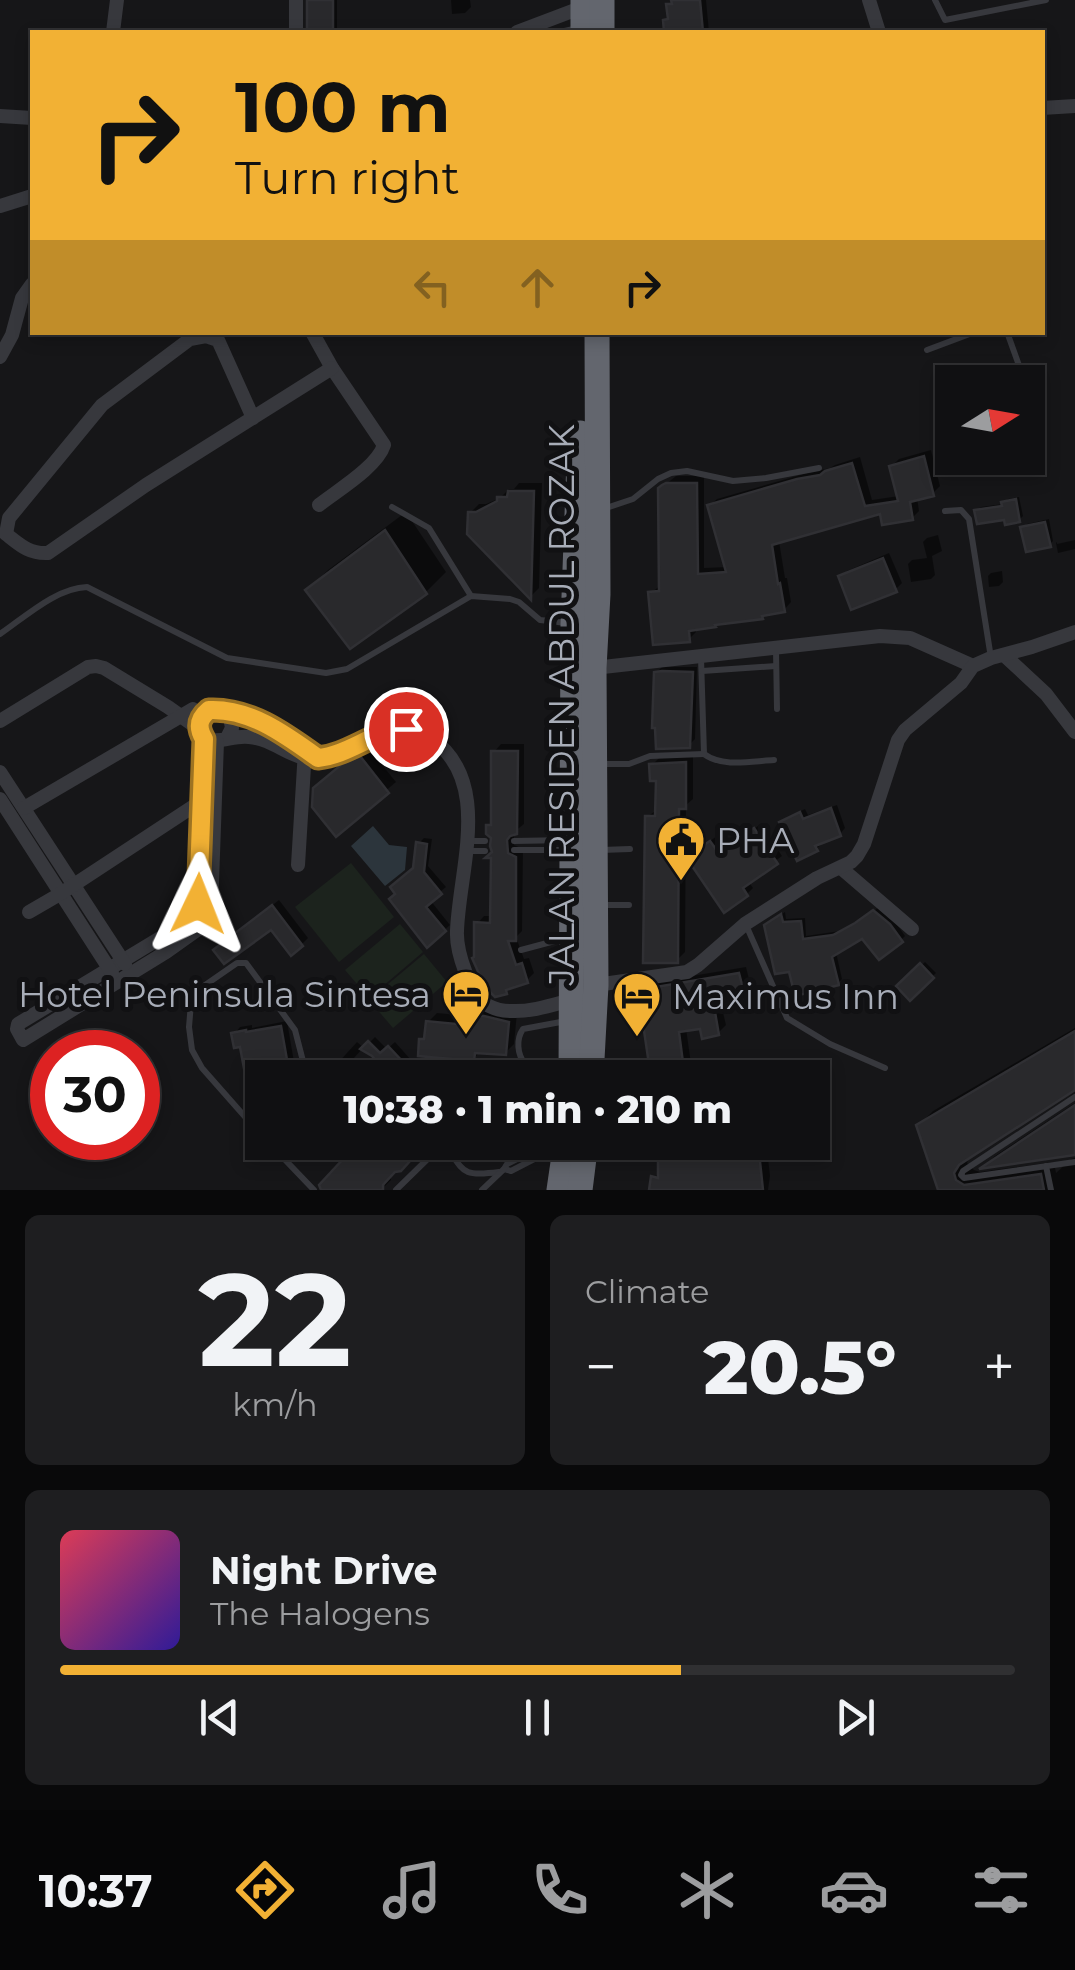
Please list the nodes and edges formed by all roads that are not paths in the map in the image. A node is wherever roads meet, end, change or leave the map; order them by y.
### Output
1 (116, 0) edge
2 (296, 0) edge
3 (869, 0) edge
4 (935, 0) edge
5 (1046, 0) edge
6 (585, 19) edge
7 (113, 30) edge
8 (296, 30) edge
9 (527, 30) edge
10 (878, 30) edge
11 (1075, 106) edge
12 (1045, 108) edge
13 (0, 116) edge
14 (30, 118) edge
15 (30, 197) edge
16 (0, 206) edge
17 (30, 287) edge
18 (314, 335) edge
19 (581, 335) edge
20 (597, 335) edge
21 (966, 335) edge
22 (1008, 335) edge
23 (927, 350) dead end
24 (0, 357) edge
25 (1019, 365) edge
26 (332, 368) junction
27 (254, 418) junction
28 (819, 468) dead end
29 (319, 505) dead end
30 (392, 507) dead end
31 (597, 511) junction
32 (946, 511) dead end
33 (471, 596) junction
34 (573, 624) junction
35 (1075, 632) edge
36 (0, 634) edge
37 (776, 650) junction
38 (998, 656) junction
39 (702, 665) junction
40 (776, 666) junction
41 (973, 666) junction
42 (594, 668) junction
43 (777, 709) dead end
44 (194, 710) junction
45 (0, 721) edge
46 (1075, 732) edge
47 (212, 737) junction
48 (704, 754) junction
49 (309, 755) junction
50 (774, 760) dead end
51 (594, 764) junction
52 (0, 772) edge
53 (0, 800) edge
54 (204, 800) junction
55 (24, 808) junction
56 (486, 841) dead end
57 (514, 841) dead end
58 (466, 846) junction
59 (580, 847) junction
60 (485, 850) dead end
61 (514, 850) dead end
62 (630, 850) dead end
63 (206, 863) junction
64 (298, 865) dead end
65 (841, 868) junction
66 (67, 890) junction
67 (594, 905) junction
68 (629, 905) dead end
69 (29, 912) dead end
70 (201, 917) junction
71 (745, 924) junction
72 (912, 928) dead end
73 (572, 937) junction
74 (521, 950) dead end
75 (115, 964) junction
76 (125, 978) junction
77 (596, 986) junction
78 (566, 1014) junction
79 (303, 1060) edge
80 (523, 1060) edge
81 (570, 1060) edge
82 (575, 1060) edge
83 (886, 1068) dead end
84 (1075, 1097) edge
85 (245, 1117) edge
86 (284, 1160) edge
87 (426, 1160) edge
88 (457, 1160) edge
89 (532, 1160) edge
90 (567, 1160) edge
91 (573, 1160) edge
92 (1075, 1162) edge
93 (1046, 1166) junction
94 (503, 1170) junction
95 (314, 1190) edge
96 (396, 1190) edge
97 (482, 1190) edge
98 (560, 1190) edge
99 (580, 1190) edge
100 (1051, 1190) edge

1 - 7 street
2 - 8 street
3 - 10 street
4 - 5 lane
6 - 9 street
11 - 12 street
13 - 14 street
15 - 16 street
17 - 24 street
18 - 26 street
19 - 34 highway, JALAN RESIDEN ABDUL ROZAK
20 - 31 highway, JALAN RESIDEN ABDUL ROZAK
21 - 23 lane
22 - 25 lane
26 - 27 street
26 - 29 street
27 - 27 street
28 - 31 lane
30 - 33 lane
31 - 42 highway, JALAN RESIDEN ABDUL ROZAK
32 - 38 lane
33 - 34 lane
33 - 36 lane
34 - 59 highway, JALAN RESIDEN ABDUL ROZAK
35 - 38 street
37 - 39 street
37 - 40 lane
37 - 41 street
38 - 41 street
38 - 46 street
39 - 40 lane
39 - 42 street
39 - 48 lane
40 - 43 lane
41 - 65 street
42 - 51 highway, JALAN RESIDEN ABDUL ROZAK
44 - 45 street
44 - 47 street
44 - 47 street
44 - 47 street
44 - 49 street
44 - 55 street
47 - 49 street
47 - 54 street
47 - 63 street
48 - 50 lane
48 - 51 lane
49 - 58 street
49 - 64 street
51 - 59 highway, JALAN RESIDEN ABDUL ROZAK
52 - 55 street
53 - 66 street
54 - 63 street
54 - 66 street
55 - 66 street
56 - 58 lane
57 - 59 lane
58 - 60 lane
58 - 78 street
59 - 61 lane
59 - 62 lane
59 - 67 highway, JALAN RESIDEN ABDUL ROZAK
59 - 73 highway, JALAN RESIDEN ABDUL ROZAK
63 - 70 street
65 - 71 street
65 - 72 street
66 - 69 street
66 - 75 street
67 - 68 lane
67 - 77 highway, JALAN RESIDEN ABDUL ROZAK
70 - 75 street
70 - 76 street
71 - 77 street
71 - 83 lane
73 - 74 lane
73 - 78 highway, JALAN RESIDEN ABDUL ROZAK
75 - 76 street
75 - 76 street
77 - 82 highway, JALAN RESIDEN ABDUL ROZAK
78 - 80 lane
78 - 81 highway, JALAN RESIDEN ABDUL ROZAK
79 - 85 lane
84 - 93 lane
86 - 95 lane
87 - 96 lane
88 - 94 lane
89 - 94 lane
90 - 98 highway
91 - 99 highway
92 - 93 lane
93 - 100 lane
94 - 97 lane

